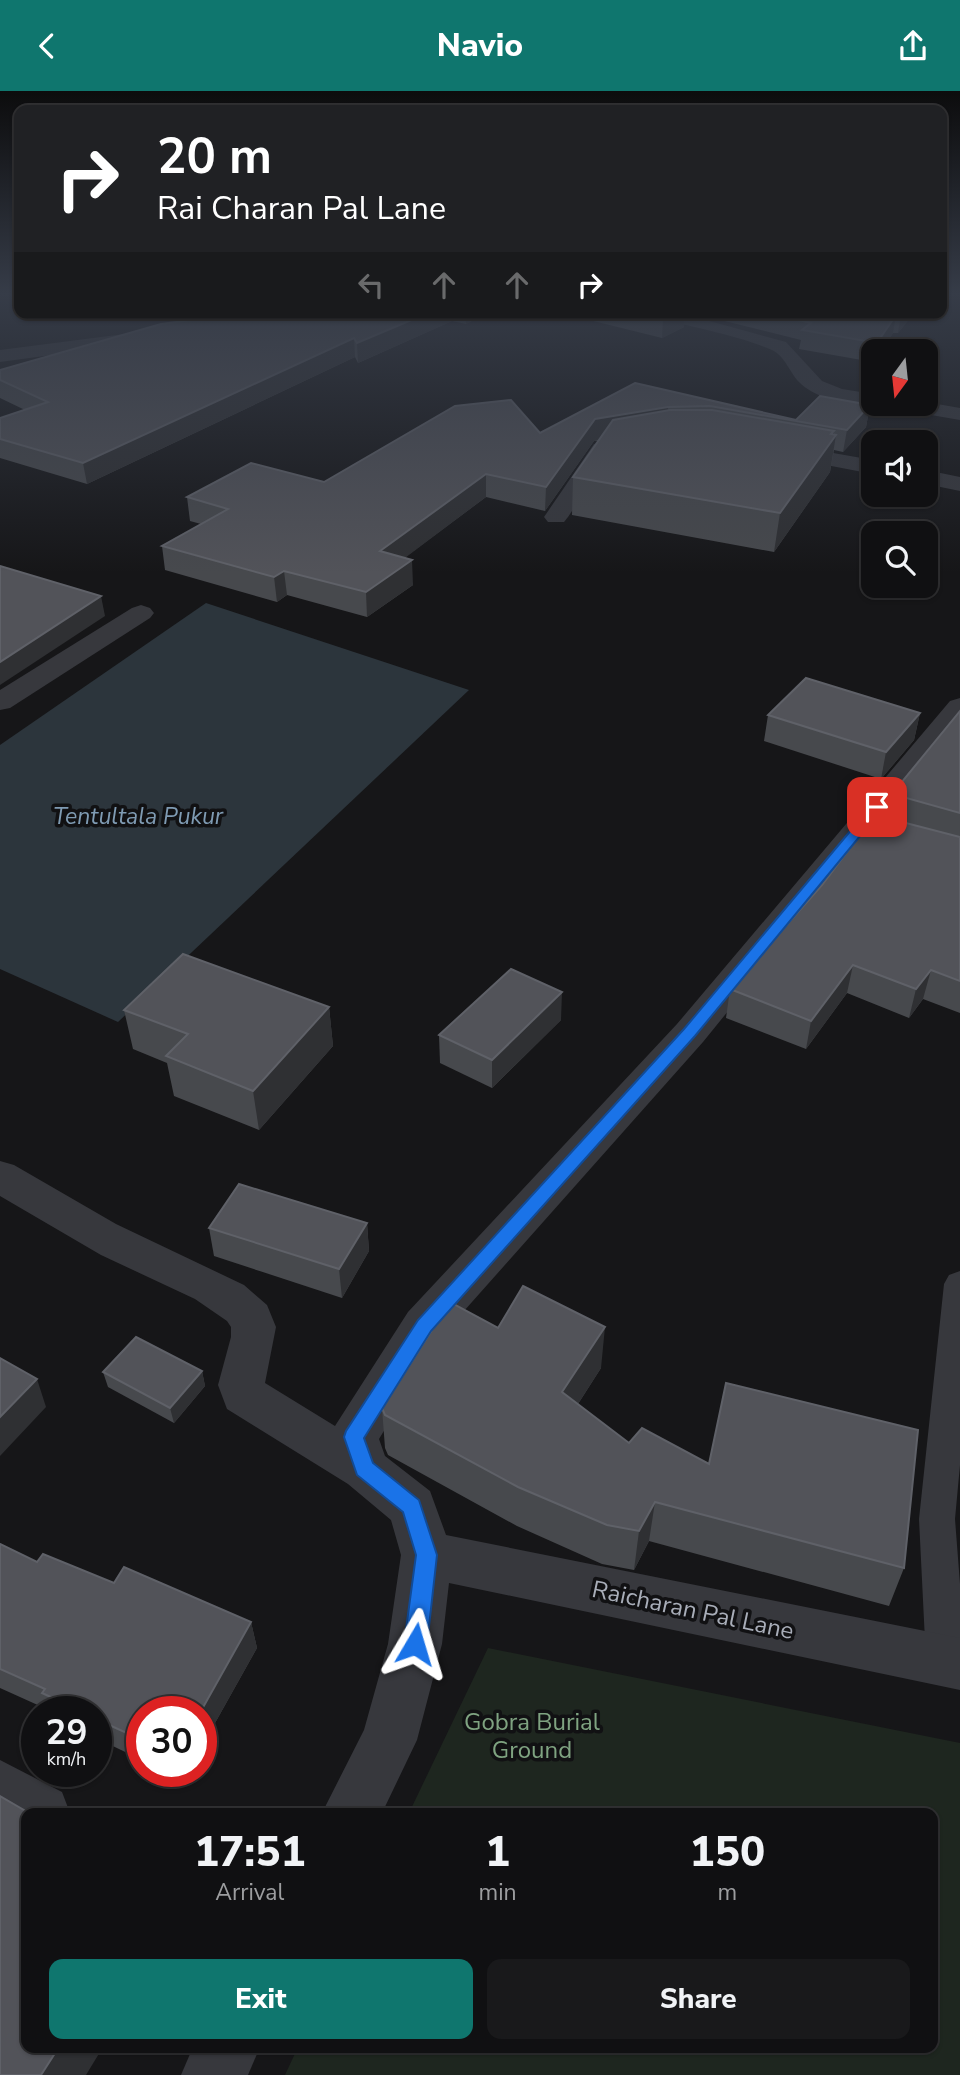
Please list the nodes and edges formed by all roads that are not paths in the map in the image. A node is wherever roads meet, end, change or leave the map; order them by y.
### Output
1 (824, 388) edge
2 (861, 397) edge
3 (938, 410) edge
4 (960, 414) edge
5 (628, 445) edge
6 (759, 446) edge
7 (861, 465) edge
8 (938, 479) edge
9 (960, 484) edge
10 (556, 517) dead end
11 (141, 613) dead end
12 (0, 702) edge
13 (960, 707) edge
14 (0, 1176) edge
15 (960, 1284) edge
16 (365, 1469) junction
17 (427, 1555) junction
18 (953, 1663) edge
19 (0, 1789) edge
20 (32, 1808) edge
21 (354, 1808) edge
22 (226, 2053) edge
23 (214, 2075) edge

1 - 2 street
3 - 4 street
5 - 10 street
6 - 7 street
8 - 9 street
11 - 12 street
13 - 16 street
14 - 16 street
15 - 18 lane
16 - 17 street
17 - 18 street, Raicharan Pal Lane
17 - 21 street
19 - 20 street
22 - 23 street

